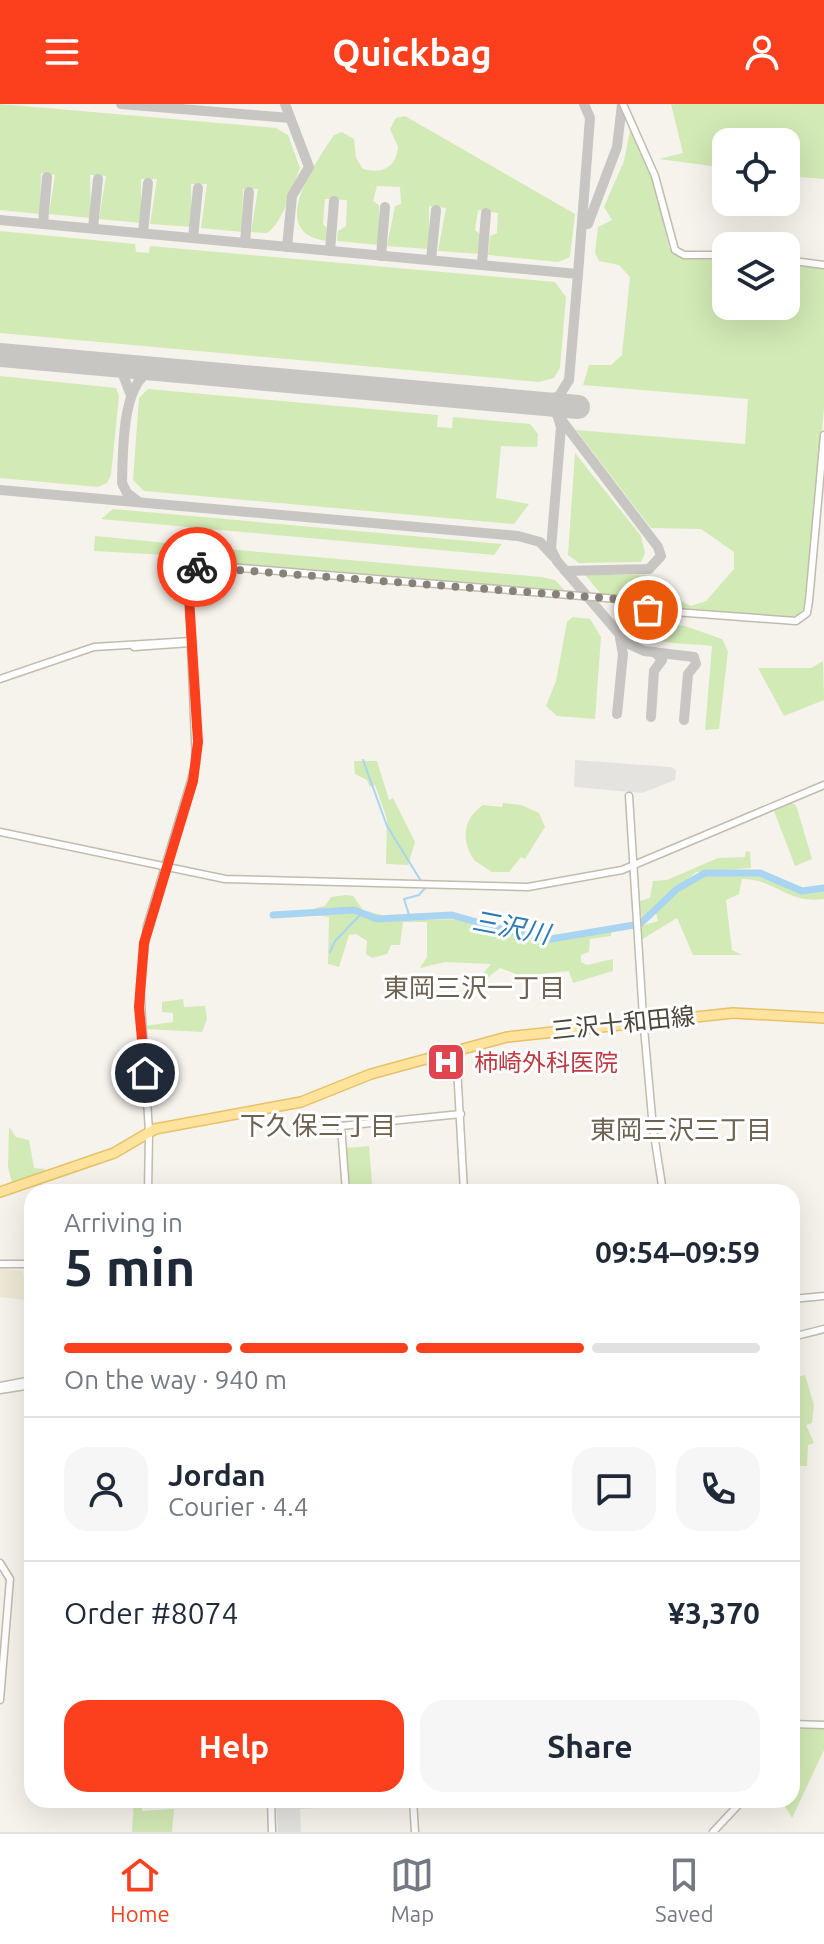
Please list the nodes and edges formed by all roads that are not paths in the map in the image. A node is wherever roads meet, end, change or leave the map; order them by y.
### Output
1 (623, 104) edge
2 (712, 255) edge
3 (800, 262) edge
4 (824, 265) edge
5 (824, 435) edge
6 (192, 641) junction
7 (119, 645) junction
8 (182, 646) junction
9 (189, 652) junction
10 (193, 672) junction
11 (0, 679) edge
12 (824, 785) edge
13 (629, 796) dead end
14 (0, 832) edge
15 (635, 864) junction
16 (166, 868) junction
17 (824, 1018) edge
18 (643, 1021) junction
19 (456, 1049) junction
20 (461, 1114) junction
21 (149, 1132) junction
22 (148, 1184) edge
23 (345, 1184) edge
24 (464, 1184) edge
25 (662, 1184) edge
26 (0, 1192) edge
27 (0, 1264) edge
28 (24, 1264) edge
29 (824, 1296) edge
30 (800, 1298) edge
31 (824, 1329) edge
32 (800, 1335) edge
33 (24, 1384) edge
34 (0, 1388) edge
35 (0, 1563) edge
36 (0, 1700) edge
37 (800, 1724) edge
38 (824, 1725) edge
39 (271, 1808) edge
40 (414, 1808) edge
41 (736, 1808) edge
42 (272, 1832) edge
43 (415, 1832) edge
44 (713, 1832) edge

1 - 2 street
3 - 4 street
5 - 6 street
6 - 7 street
6 - 8 street
6 - 9 street
6 - 10 street
7 - 8 street
7 - 11 street
8 - 9 street
9 - 10 street
10 - 16 street
12 - 15 street
13 - 15 street
14 - 16 street
15 - 16 street
15 - 18 street
16 - 21 street
17 - 18 main road, 三沢十和田線
18 - 19 main road, 三沢十和田線
18 - 25 street
19 - 20 street
19 - 21 main road, 三沢十和田線
20 - 23 street
20 - 24 street
21 - 22 street
21 - 26 main road, 三沢十和田線
27 - 28 street
29 - 30 street
31 - 32 street
33 - 34 street
35 - 36 street
37 - 38 street
39 - 42 street
40 - 43 street
41 - 44 street

